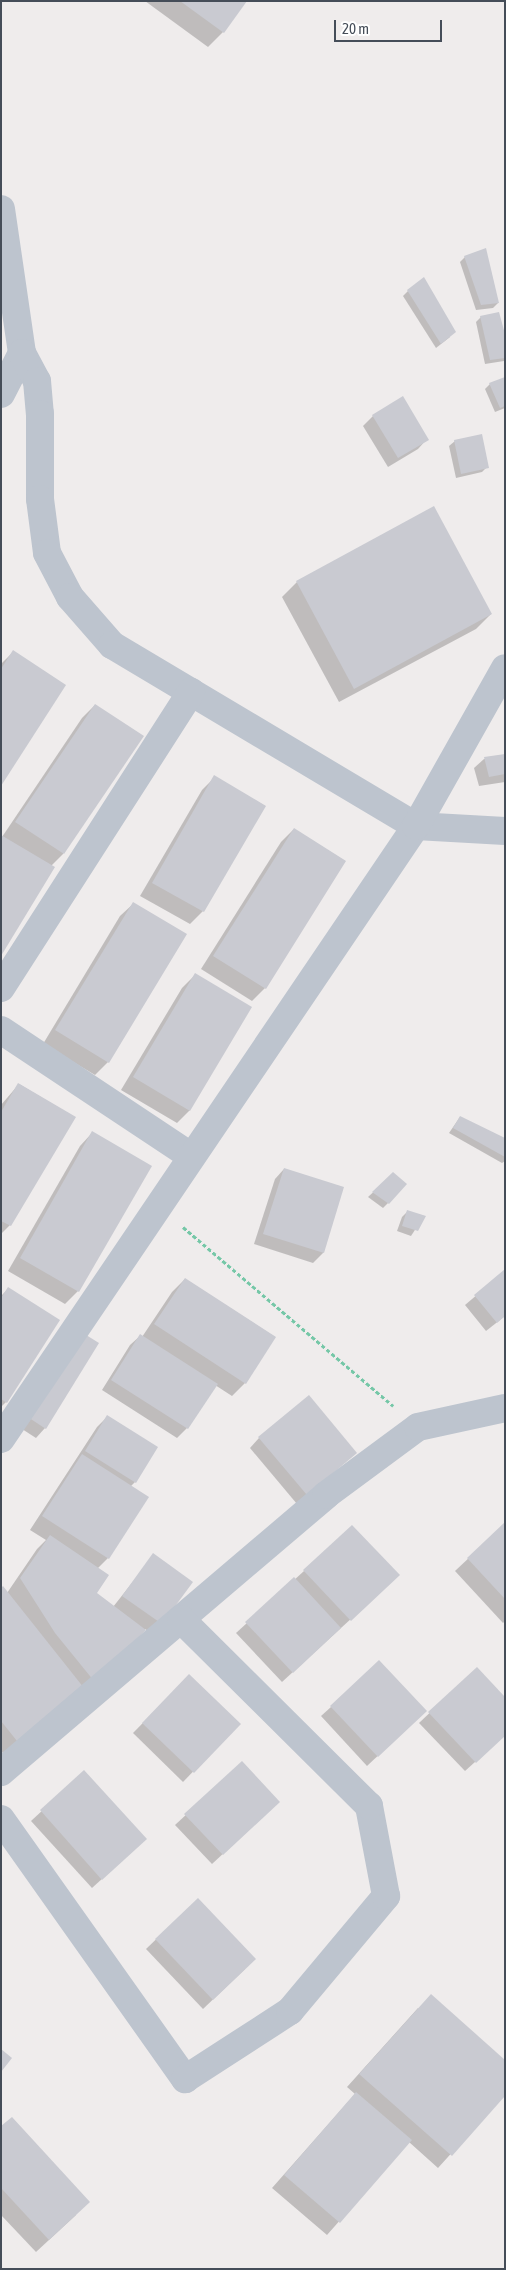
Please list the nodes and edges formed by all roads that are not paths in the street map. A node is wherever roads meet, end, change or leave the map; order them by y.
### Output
1 (1, 209) edge
2 (22, 352) junction
3 (1, 394) edge
4 (505, 668) edge
5 (191, 692) junction
6 (416, 826) junction
7 (505, 831) edge
8 (1, 988) edge
9 (1, 1030) edge
10 (191, 1156) junction
11 (505, 1408) edge
12 (1, 1439) edge
13 (182, 1619) junction
14 (1, 1772) edge
15 (1, 1819) edge

1 - 2 street
2 - 3 street
2 - 5 street
4 - 6 street
5 - 6 street
5 - 8 street
6 - 7 street
6 - 10 street
9 - 10 street
10 - 12 street
11 - 13 street
13 - 14 street
13 - 15 street

